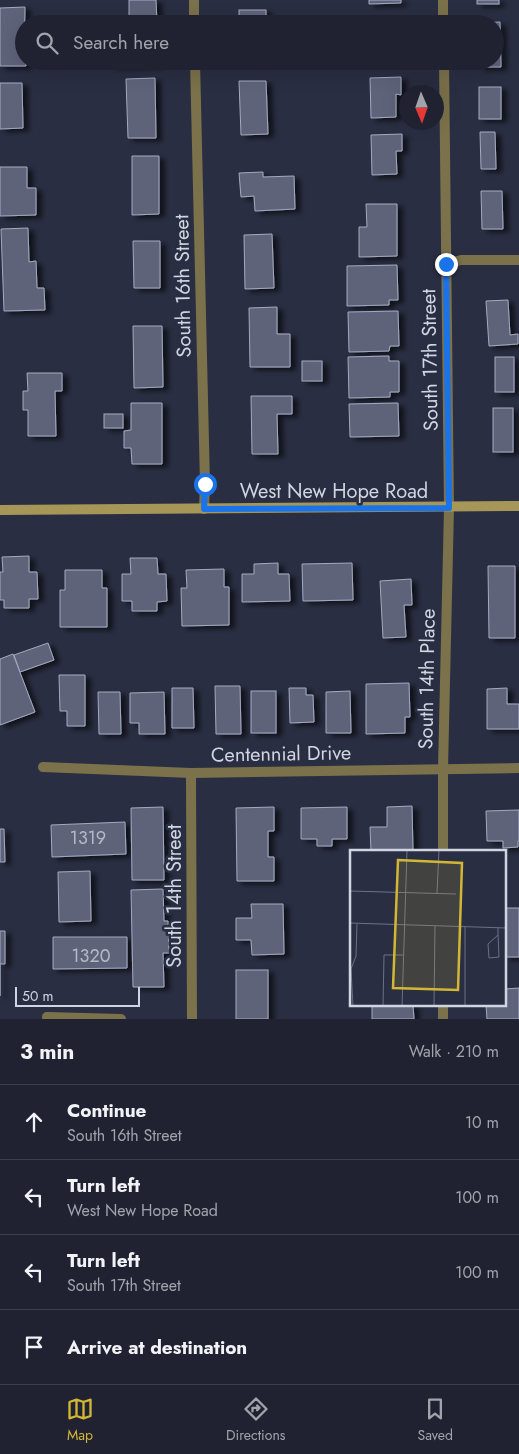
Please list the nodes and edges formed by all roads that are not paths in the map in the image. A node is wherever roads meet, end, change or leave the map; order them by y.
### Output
1 (194, 0) edge
2 (443, 0) edge
3 (194, 15) edge
4 (443, 15) edge
5 (195, 70) edge
6 (444, 70) edge
7 (519, 260) edge
8 (446, 264) junction
9 (519, 506) edge
10 (449, 508) junction
11 (204, 509) junction
12 (0, 510) edge
13 (43, 767) dead end
14 (519, 768) edge
15 (443, 769) junction
16 (191, 773) junction
17 (443, 850) edge
18 (444, 1006) edge
19 (47, 1018) dead end
20 (121, 1019) edge
21 (192, 1019) edge
22 (444, 1019) edge

1 - 3 street
2 - 4 street
5 - 11 street, South 16th Street
6 - 8 street, South 17th Street
7 - 8 street
8 - 10 street, South 17th Street
9 - 10 main road, West New Hope Road
10 - 11 main road, West New Hope Road
10 - 15 street, South 14th Place
11 - 12 main road, West New Hope Road
13 - 16 street, Centennial Drive
14 - 15 street, Centennial Drive
15 - 16 street, Centennial Drive
15 - 17 street, South 14th Place
16 - 21 street, South 14th Street
18 - 22 street
19 - 20 street

